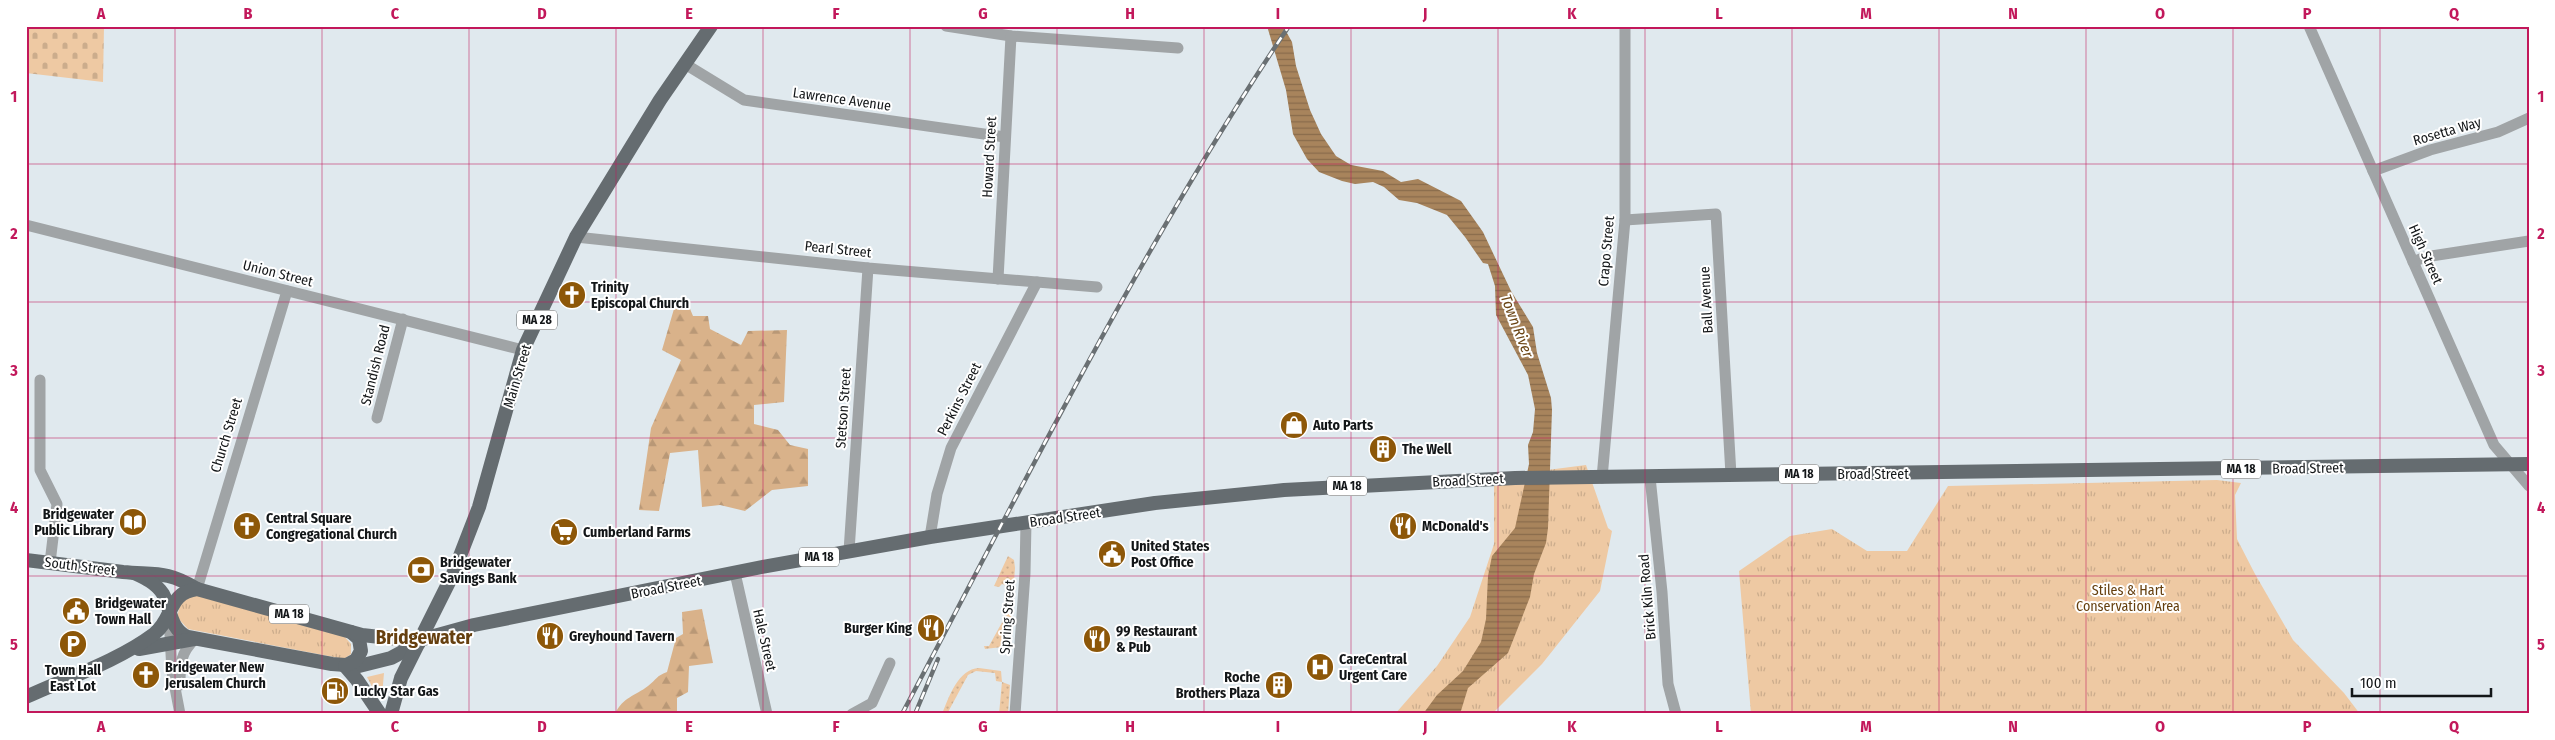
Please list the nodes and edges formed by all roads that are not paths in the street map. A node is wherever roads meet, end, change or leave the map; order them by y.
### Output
1 (711, 26) edge
2 (946, 26) edge
3 (1625, 26) edge
4 (2309, 26) edge
5 (1011, 36) junction
6 (1178, 48) dead end
7 (685, 64) junction
8 (2529, 118) edge
9 (1005, 137) junction
10 (2373, 171) junction
11 (1625, 220) junction
12 (26, 225) edge
13 (576, 237) junction
14 (2529, 242) edge
15 (2413, 262) junction
16 (868, 268) junction
17 (998, 279) junction
18 (1037, 282) junction
19 (1097, 287) dead end
20 (286, 291) junction
21 (403, 319) junction
22 (523, 350) junction
23 (40, 380) dead end
24 (377, 418) dead end
25 (2529, 464) edge
26 (2509, 465) junction
27 (1731, 475) junction
28 (1650, 477) junction
29 (1602, 478) junction
30 (2529, 486) edge
31 (1026, 522) junction
32 (930, 537) junction
33 (848, 552) junction
34 (26, 560) edge
35 (50, 563) junction
36 (134, 573) junction
37 (735, 573) junction
38 (197, 588) junction
39 (169, 612) junction
40 (350, 632) junction
41 (194, 639) junction
42 (422, 640) junction
43 (171, 642) junction
44 (124, 652) junction
45 (890, 663) dead end
46 (345, 666) junction
47 (26, 697) edge
48 (180, 714) edge
49 (380, 714) edge
50 (391, 714) edge
51 (768, 714) edge
52 (852, 714) edge
53 (1016, 714) edge
54 (1676, 714) edge

1 - 7 main road, Main Street / MA 28
2 - 5 street
3 - 11 street, Crapo Street
4 - 10 street, High Street
5 - 6 street
5 - 9 street, Howard Street
7 - 9 street, Lawrence Avenue
7 - 13 main road, Main Street / MA 28
8 - 10 street, Rosetta Way
9 - 17 street, Howard Street
10 - 15 street, High Street
11 - 27 street, Ball Avenue
11 - 29 street, Crapo Street
12 - 20 street, Union Street
13 - 16 street, Pearl Street
13 - 22 main road, Main Street / MA 28
14 - 15 street
15 - 26 street, High Street
16 - 17 street, Pearl Street
16 - 33 street, Stetson Street
17 - 18 street, Pearl Street
18 - 19 street, Pearl Street
18 - 32 street, Perkins Street
20 - 21 street, Union Street
20 - 38 street, Church Street
21 - 22 street, Union Street
21 - 24 street, Standish Road
22 - 42 main road, Main Street / MA 28
23 - 35 street
25 - 26 main road, Broad Street / MA 18
26 - 27 main road, Broad Street / MA 18
26 - 30 street, High Street
27 - 28 main road, Broad Street / MA 18
28 - 29 main road, Broad Street / MA 18
28 - 54 street, Brick Kiln Road
29 - 31 main road, Broad Street / MA 18
31 - 32 main road, Broad Street / MA 18
31 - 53 street, Spring Street
32 - 33 main road, Broad Street / MA 18
33 - 37 main road, Broad Street / MA 18
34 - 35 main road, South Street
35 - 36 main road, South Street
36 - 38 main road, South Street
36 - 39 main road, South Street
37 - 42 main road, Broad Street / MA 18
37 - 51 street, Hale Street
38 - 39 main road, MA 18
38 - 40 main road, MA 18
39 - 41 main road, South Street
39 - 43 street
39 - 44 main road, MA 18
40 - 42 main road, MA 18
40 - 46 main road
41 - 43 main road, MA 18
41 - 46 main road, MA 18
41 - 48 street
42 - 46 main road, MA 18
42 - 50 main road, Main Street
43 - 44 main road, MA 18
43 - 48 street
44 - 47 main road, MA 18
45 - 52 street
46 - 49 main road

